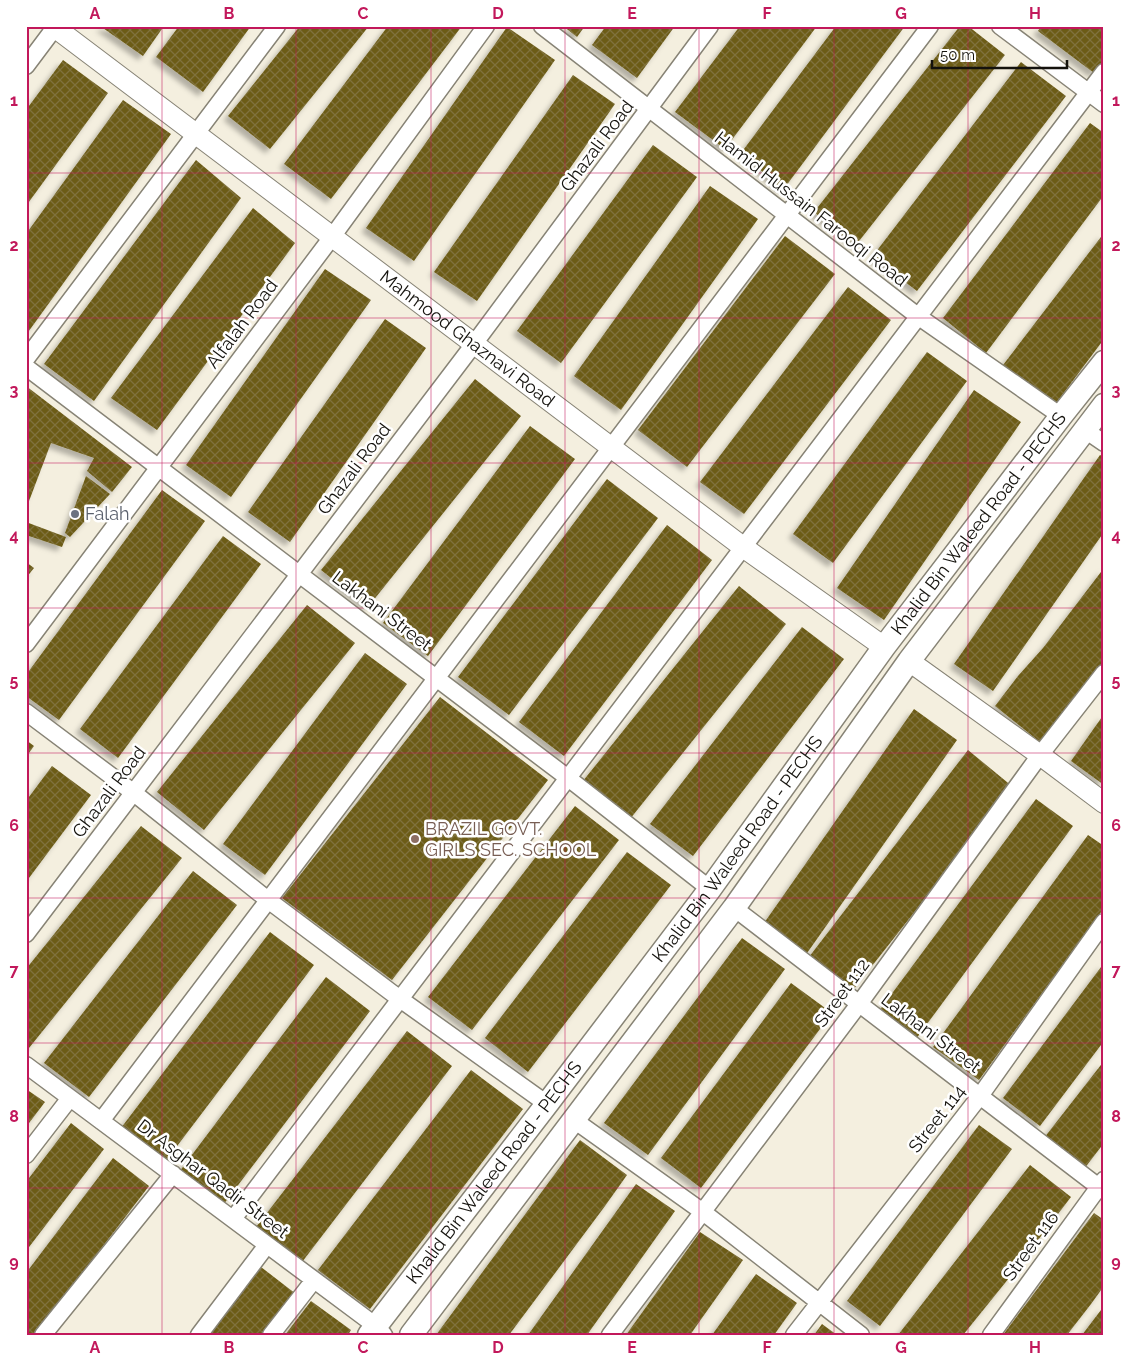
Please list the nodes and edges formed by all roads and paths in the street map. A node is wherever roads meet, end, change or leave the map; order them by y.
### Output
1 (278, 26) edge
2 (486, 26) edge
3 (542, 26) edge
4 (710, 26) edge
5 (930, 26) edge
6 (1000, 26) edge
7 (54, 27) edge
8 (26, 66) edge
9 (1104, 72) edge
10 (1088, 92) junction
11 (1104, 104) edge
12 (649, 109) junction
13 (196, 134) junction
14 (786, 215) junction
15 (332, 237) junction
16 (919, 317) junction
17 (474, 344) junction
18 (26, 359) edge
19 (1104, 362) edge
20 (26, 367) edge
21 (1104, 405) edge
22 (1061, 416) junction
23 (1085, 430) junction
24 (1104, 443) edge
25 (611, 447) junction
26 (159, 467) junction
27 (743, 547) junction
28 (300, 574) junction
29 (26, 644) edge
30 (884, 646) junction
31 (909, 661) junction
32 (1104, 673) edge
33 (437, 678) junction
34 (26, 712) edge
35 (1040, 755) junction
36 (568, 778) junction
37 (134, 793) junction
38 (1104, 803) edge
39 (710, 889) junction
40 (268, 900) junction
41 (734, 908) junction
42 (1104, 922) edge
43 (26, 934) edge
44 (400, 999) junction
45 (860, 1004) junction
46 (26, 1065) edge
47 (980, 1096) junction
48 (70, 1098) junction
49 (547, 1104) junction
50 (574, 1120) junction
51 (101, 1121) junction
52 (26, 1155) edge
53 (173, 1174) junction
54 (1102, 1186) edge
55 (703, 1212) junction
56 (233, 1219) junction
57 (267, 1245) junction
58 (314, 1280) junction
59 (818, 1302) junction
60 (376, 1332) edge
61 (43, 1335) edge
62 (199, 1335) edge
63 (271, 1335) edge
64 (411, 1335) edge
65 (610, 1335) edge
66 (794, 1335) edge
67 (861, 1335) edge
68 (991, 1335) edge

1 - 13 street
2 - 15 street, Alfalah Road
3 - 12 street, Hamid Hussain Farooqi Road
4 - 12 street, Ghazali Road
5 - 14 street
6 - 10 street
7 - 8 street
7 - 13 street, Mahmood Ghaznavi Road
9 - 10 street
10 - 11 street
10 - 16 street
12 - 14 street, Hamid Hussain Farooqi Road
12 - 17 street, Ghazali Road
13 - 15 street, Mahmood Ghaznavi Road
13 - 18 street
14 - 16 street, Hamid Hussain Farooqi Road
14 - 25 street
15 - 17 street, Mahmood Ghaznavi Road
15 - 26 street, Alfalah Road
16 - 22 street, Hamid Hussain Farooqi Road
16 - 27 street
17 - 25 street, Mahmood Ghaznavi Road
17 - 28 street, Ghazali Road
19 - 22 main road, Khalid Bin Waleed Road - PECHS
20 - 26 street, Lakhani Street
21 - 23 main road, Khalid Bin Waleed Road - PECHS
22 - 30 main road, Khalid Bin Waleed Road - PECHS
23 - 24 street
23 - 31 main road, Khalid Bin Waleed Road - PECHS
25 - 27 street, Mahmood Ghaznavi Road
25 - 33 street
26 - 28 street, Lakhani Street
26 - 29 street, Alfalah Road
27 - 30 street, Mahmood Ghaznavi Road
27 - 36 street
28 - 33 street, Lakhani Street
28 - 37 street, Ghazali Road
30 - 39 main road, Khalid Bin Waleed Road - PECHS
31 - 35 street
31 - 41 main road, Khalid Bin Waleed Road - PECHS
32 - 35 street, Street 112
33 - 36 street, Lakhani Street
33 - 40 street
34 - 37 street
35 - 38 street
35 - 45 street, Street 112
36 - 39 street, Lakhani Street
36 - 44 street
37 - 40 street
37 - 43 street, Ghazali Road
39 - 49 main road, Khalid Bin Waleed Road - PECHS
40 - 44 street
40 - 51 street
41 - 45 street, Lakhani Street
41 - 50 main road, Khalid Bin Waleed Road - PECHS
42 - 47 street, Street 114
44 - 49 street
44 - 56 street
45 - 47 street, Lakhani Street
45 - 55 street, Street 112
46 - 48 street, Dr Asghar Qadir Street
47 - 54 street, Lakhani Street
47 - 59 street, Street 114
48 - 51 street, Dr Asghar Qadir Street
48 - 52 street
49 - 60 main road, Khalid Bin Waleed Road - PECHS
50 - 55 street
50 - 64 main road, Khalid Bin Waleed Road - PECHS
51 - 53 street, Dr Asghar Qadir Street
53 - 56 street, Dr Asghar Qadir Street
53 - 61 street
54 - 68 street, Street 116
55 - 59 street
55 - 65 street, Street 112
56 - 57 street, Dr Asghar Qadir Street
57 - 58 street, Dr Asghar Qadir Street
57 - 62 street
58 - 60 street, Dr Asghar Qadir Street
58 - 63 street
59 - 66 street, Street 114
59 - 67 street

